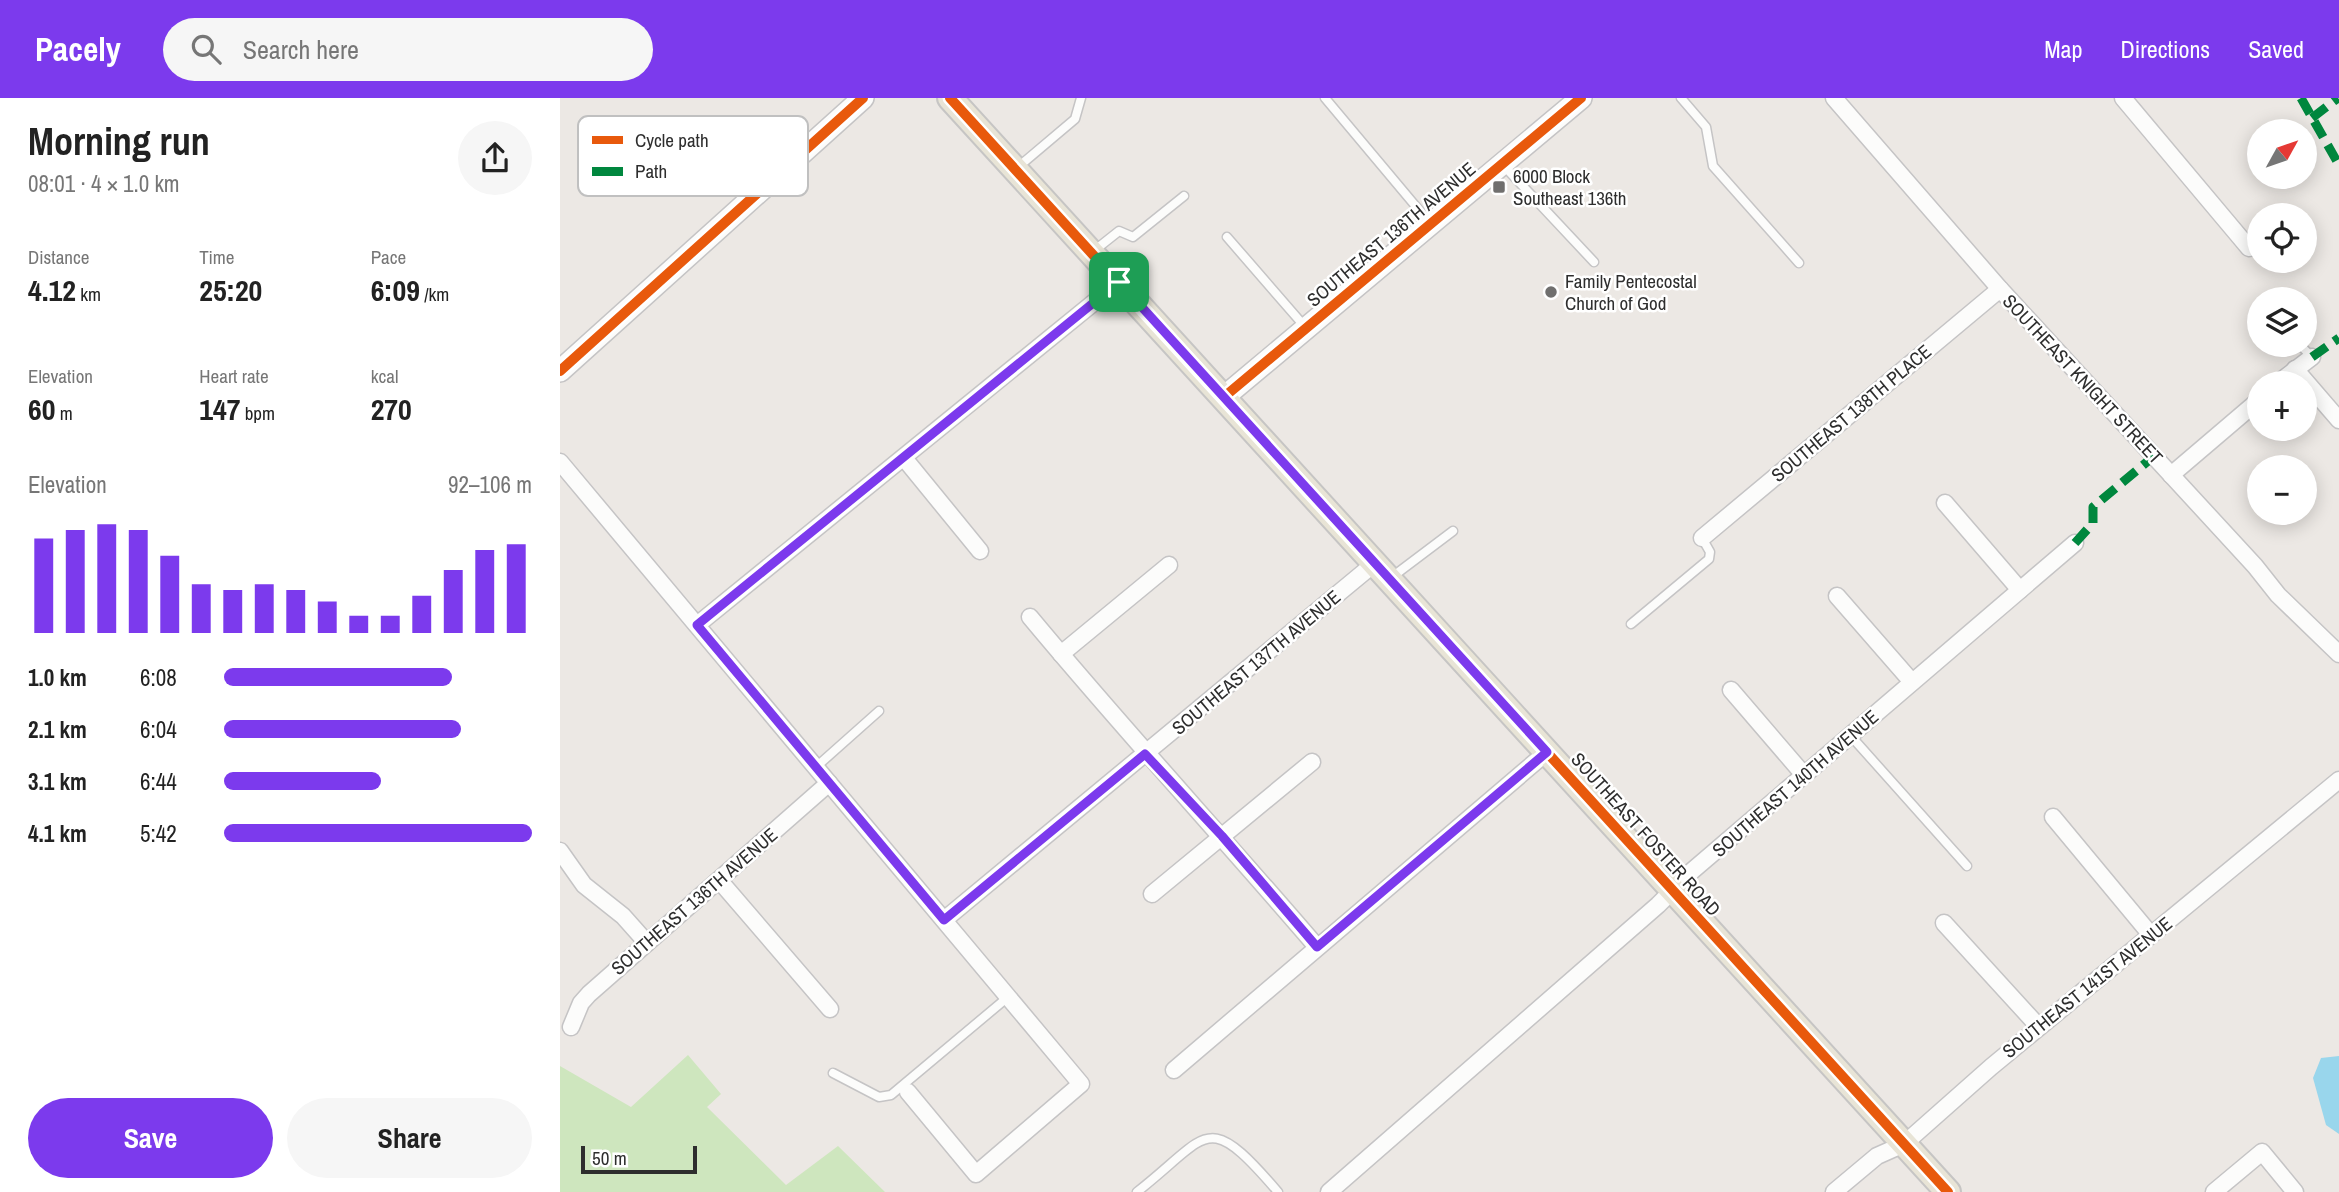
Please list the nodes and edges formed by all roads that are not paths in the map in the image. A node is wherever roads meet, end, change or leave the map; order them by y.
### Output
1 (863, 98) edge
2 (950, 98) edge
3 (1081, 98) edge
4 (1325, 98) edge
5 (1681, 98) edge
6 (1834, 98) edge
7 (2123, 98) edge
8 (1575, 100) edge
9 (808, 148) edge
10 (1502, 164) junction
11 (1015, 170) junction
12 (754, 196) edge
13 (1184, 197) dead end
14 (1430, 224) junction
15 (1227, 237) dead end
16 (2247, 245) edge
17 (1093, 252) junction
18 (1594, 262) dead end
19 (1799, 263) dead end
20 (1119, 282) junction
21 (2000, 289) junction
22 (1306, 328) junction
23 (2312, 357) edge
24 (2295, 369) junction
25 (560, 371) edge
26 (2293, 371) edge
27 (1224, 397) junction
28 (2247, 410) edge
29 (2339, 420) edge
30 (904, 458) junction
31 (560, 462) edge
32 (2171, 475) junction
33 (1945, 503) dead end
34 (1452, 531) dead end
35 (1702, 538) joint
36 (2075, 543) dead end
37 (980, 551) dead end
38 (1169, 565) dead end
39 (1382, 571) junction
40 (2020, 590) junction
41 (1837, 596) dead end
42 (1030, 617) dead end
43 (1631, 624) dead end
44 (697, 625) junction
45 (2339, 653) edge
46 (1061, 654) junction
47 (1912, 682) junction
48 (1731, 690) dead end
49 (879, 711) dead end
50 (1850, 735) junction
51 (1547, 752) junction
52 (1145, 754) junction
53 (1312, 762) dead end
54 (816, 767) junction
55 (1804, 775) junction
56 (2339, 779) edge
57 (829, 783) junction
58 (2053, 817) dead end
59 (1222, 836) junction
60 (560, 851) edge
61 (1967, 866) dead end
62 (719, 880) junction
63 (1673, 890) junction
64 (1152, 894) dead end
65 (944, 920) junction
66 (1944, 923) dead end
67 (2151, 935) junction
68 (647, 943) junction
69 (1317, 947) junction
70 (1008, 997) junction
71 (831, 1009) dead end
72 (570, 1027) dead end
73 (2039, 1027) junction
74 (1174, 1070) dead end
75 (833, 1073) dead end
76 (908, 1092) dead end
77 (1904, 1144) junction
78 (1137, 1192) edge
79 (1278, 1192) edge
80 (1329, 1192) edge
81 (1834, 1192) edge
82 (1948, 1192) edge
83 (2214, 1192) edge
84 (2295, 1192) edge

1 - 9 street
2 - 11 main road, SOUTHEAST FOSTER ROAD
3 - 11 lane
4 - 14 lane
5 - 19 lane
6 - 21 street, SOUTHEAST KNIGHT STREET
7 - 16 street
8 - 10 street, SOUTHEAST 136TH AVENUE
10 - 14 street, SOUTHEAST 136TH AVENUE
10 - 18 lane
11 - 17 main road, SOUTHEAST FOSTER ROAD
12 - 25 street
13 - 17 lane
14 - 22 street, SOUTHEAST 136TH AVENUE
15 - 22 lane
17 - 20 main road, SOUTHEAST FOSTER ROAD
20 - 27 main road, SOUTHEAST FOSTER ROAD
20 - 30 street
21 - 32 street, SOUTHEAST KNIGHT STREET
21 - 35 street, SOUTHEAST 138TH PLACE
22 - 27 street, SOUTHEAST 136TH AVENUE
23 - 24 street
24 - 26 street
24 - 29 street
27 - 39 main road, SOUTHEAST FOSTER ROAD
28 - 32 street
30 - 37 street
30 - 44 street
31 - 44 street
32 - 45 street, SOUTHEAST KNIGHT STREET
33 - 40 street
34 - 39 lane
35 - 43 lane
36 - 40 street, SOUTHEAST 140TH AVENUE
38 - 46 street
39 - 51 main road, SOUTHEAST FOSTER ROAD
39 - 52 street, SOUTHEAST 137TH AVENUE
40 - 47 street, SOUTHEAST 140TH AVENUE
41 - 47 street
42 - 46 street
44 - 54 street
46 - 52 street
47 - 50 street, SOUTHEAST 140TH AVENUE
48 - 55 street
49 - 54 lane
50 - 55 street, SOUTHEAST 140TH AVENUE
50 - 61 lane
51 - 63 main road, SOUTHEAST FOSTER ROAD
51 - 69 street
52 - 59 street
52 - 65 street, SOUTHEAST 137TH AVENUE
53 - 59 street
54 - 57 street
55 - 63 street, SOUTHEAST 140TH AVENUE
56 - 67 street, SOUTHEAST 141ST AVENUE
57 - 62 street, SOUTHEAST 136TH AVENUE
57 - 65 street
58 - 67 street
59 - 64 street
59 - 69 street
60 - 68 street
62 - 68 street, SOUTHEAST 136TH AVENUE
62 - 71 street
63 - 77 main road, SOUTHEAST FOSTER ROAD
63 - 80 street, SOUTHEAST 140TH AVENUE
65 - 70 street
66 - 73 street
67 - 73 street, SOUTHEAST 141ST AVENUE
68 - 72 street, SOUTHEAST 136TH AVENUE
69 - 74 street
70 - 75 lane
70 - 76 street
73 - 77 street, SOUTHEAST 141ST AVENUE
77 - 81 street, SOUTHEAST 141ST AVENUE
77 - 82 main road, SOUTHEAST FOSTER ROAD
78 - 79 lane
83 - 84 street

